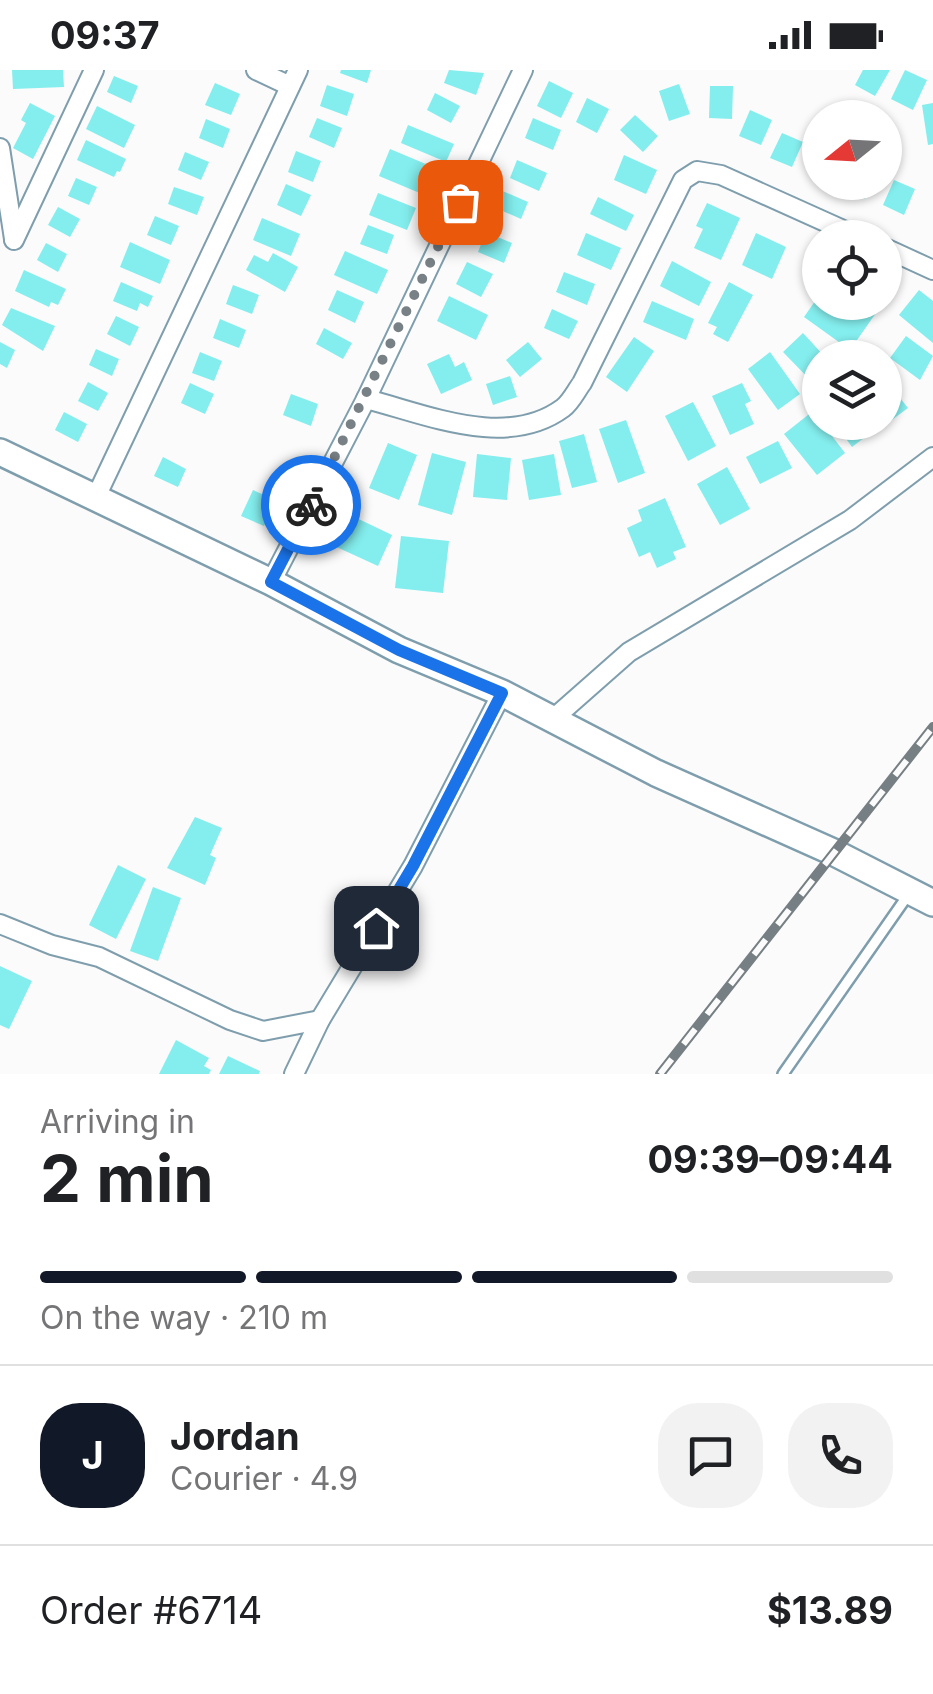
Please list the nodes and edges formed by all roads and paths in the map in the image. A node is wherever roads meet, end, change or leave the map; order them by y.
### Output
1 (94, 70) edge
2 (256, 70) edge
3 (524, 70) edge
4 (294, 78) edge
5 (0, 148) edge
6 (821, 220) edge
7 (902, 256) edge
8 (933, 270) edge
9 (366, 399) junction
10 (0, 452) edge
11 (933, 457) edge
12 (95, 499) junction
13 (271, 582) junction
14 (502, 693) junction
15 (553, 718) junction
16 (921, 898) edge
17 (0, 924) edge
18 (320, 1020) junction
19 (294, 1074) edge
20 (783, 1074) edge

1 - 5 street
2 - 4 street
3 - 9 street
4 - 12 street
6 - 9 street
7 - 8 street
9 - 13 street
10 - 12 street
11 - 15 street
12 - 13 street
13 - 14 street
14 - 15 street
14 - 18 street
15 - 16 street
16 - 20 lane
17 - 18 street
18 - 19 street

